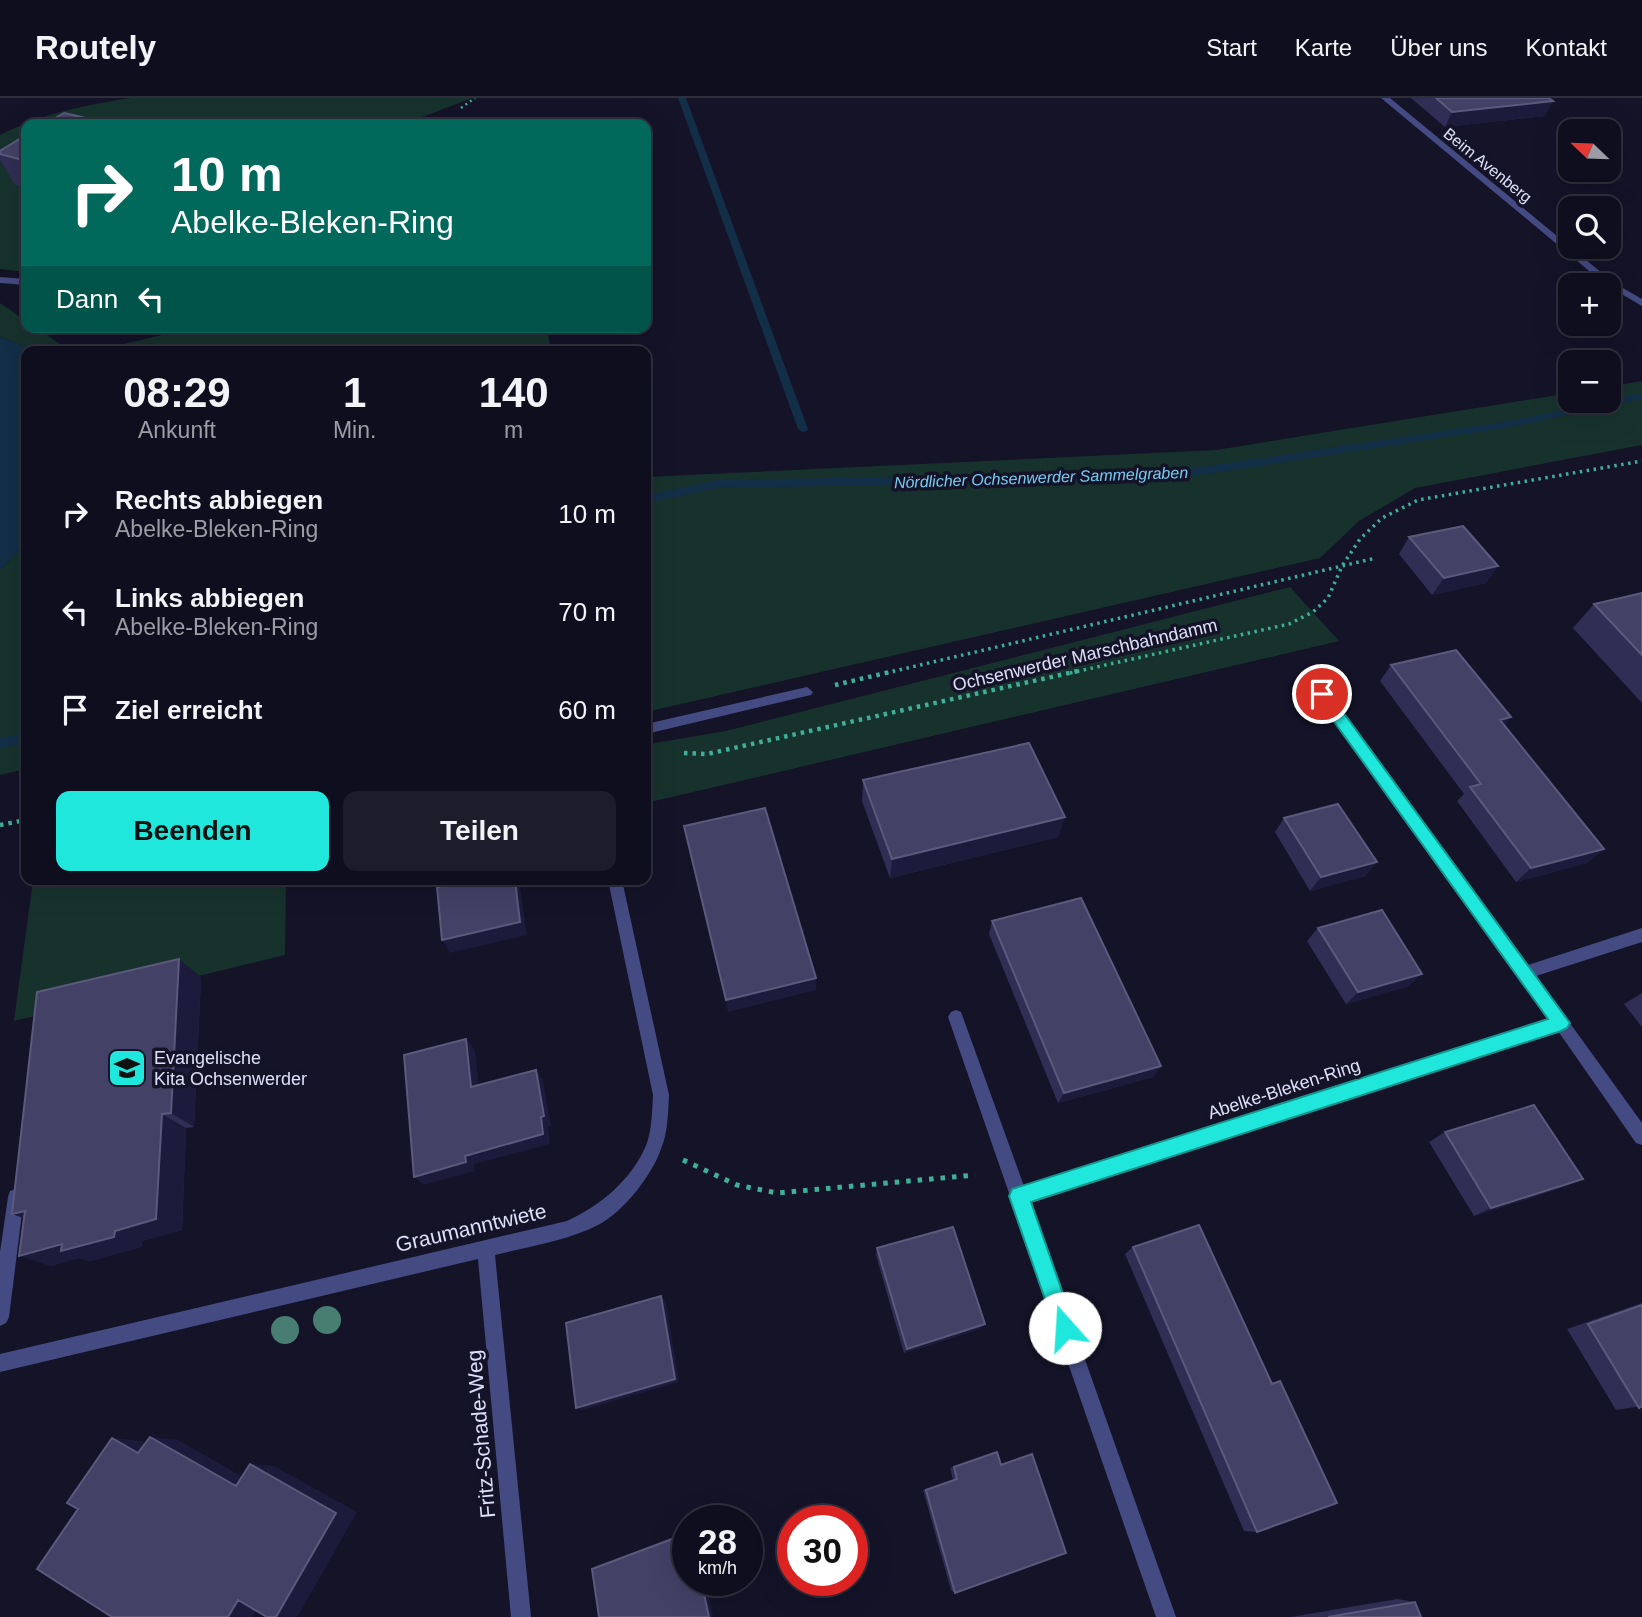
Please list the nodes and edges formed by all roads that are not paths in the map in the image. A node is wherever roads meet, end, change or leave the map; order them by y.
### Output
1 (1385, 98) edge
2 (0, 280) edge
3 (21, 282) edge
4 (1642, 303) edge
5 (807, 692) road end
6 (1322, 694) dead end
7 (651, 728) edge
8 (616, 885) edge
9 (1642, 935) edge
10 (1525, 973) junction
11 (956, 1017) dead end
12 (1561, 1023) junction
13 (1642, 1137) edge
14 (18, 1184) edge
15 (1019, 1196) junction
16 (486, 1247) junction
17 (0, 1317) edge
18 (0, 1363) edge
19 (521, 1617) edge
20 (1166, 1617) edge

1 - 4 street, Beim Avenberg
2 - 3 street
5 - 7 street
6 - 10 street
8 - 16 street, Graumanntwiete
9 - 10 street
10 - 12 street
11 - 15 street
12 - 13 street
12 - 15 street, Abelke-Bleken-Ring
14 - 17 street
15 - 20 street
16 - 18 street, Graumanntwiete
16 - 19 street, Fritz-Schade-Weg

